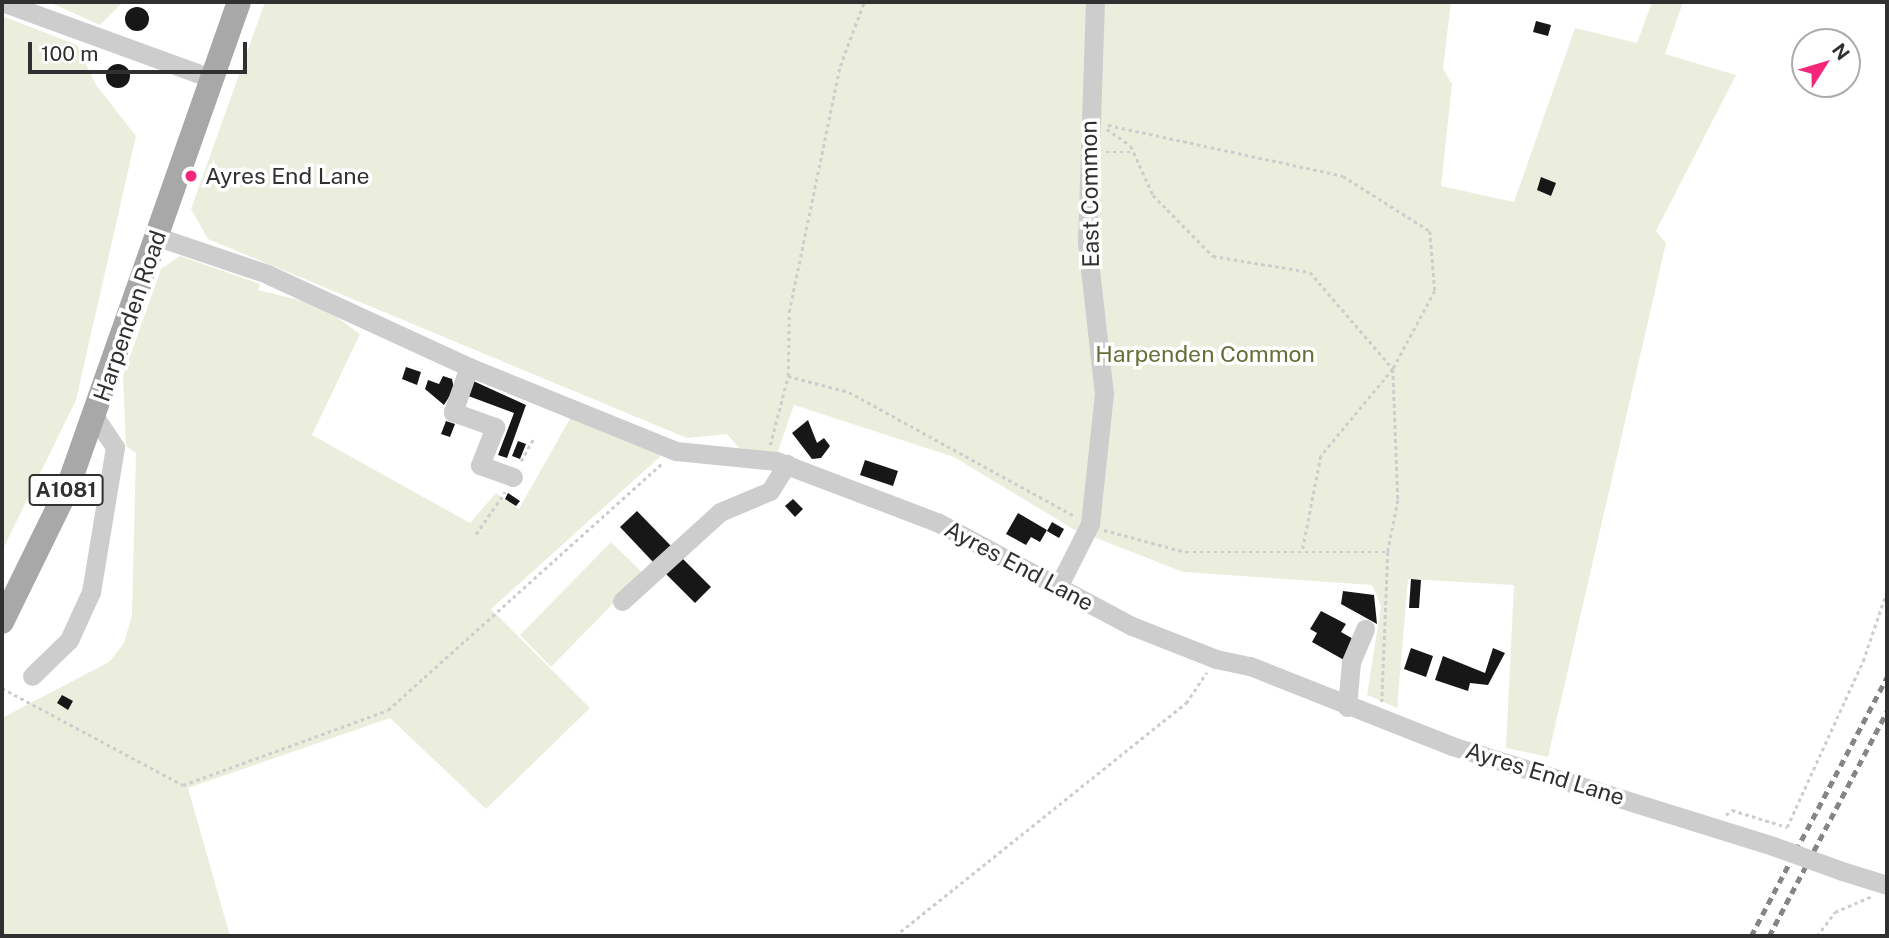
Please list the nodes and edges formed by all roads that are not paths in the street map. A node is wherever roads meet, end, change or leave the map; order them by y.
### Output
1 (2, 2) edge
2 (239, 2) edge
3 (1095, 2) edge
4 (213, 79) junction
5 (158, 237) junction
6 (469, 367) junction
7 (94, 416) junction
8 (787, 464) junction
9 (513, 477) dead end
10 (1058, 587) junction
11 (622, 601) dead end
12 (2, 622) edge
13 (1364, 629) dead end
14 (32, 676) dead end
15 (1347, 707) junction
16 (1883, 884) edge

1 - 4 street
2 - 4 main road, Harpenden Road / A1081
3 - 10 street, East Common
4 - 5 main road, Harpenden Road / A1081
5 - 6 street, Ayres End Lane
5 - 7 main road, Harpenden Road / A1081
6 - 8 street, Ayres End Lane
6 - 9 street
7 - 12 main road, Harpenden Road / A1081
7 - 14 street
8 - 10 street, Ayres End Lane
8 - 11 street
10 - 15 street, Ayres End Lane
13 - 15 street
15 - 16 street, Ayres End Lane, bridge

